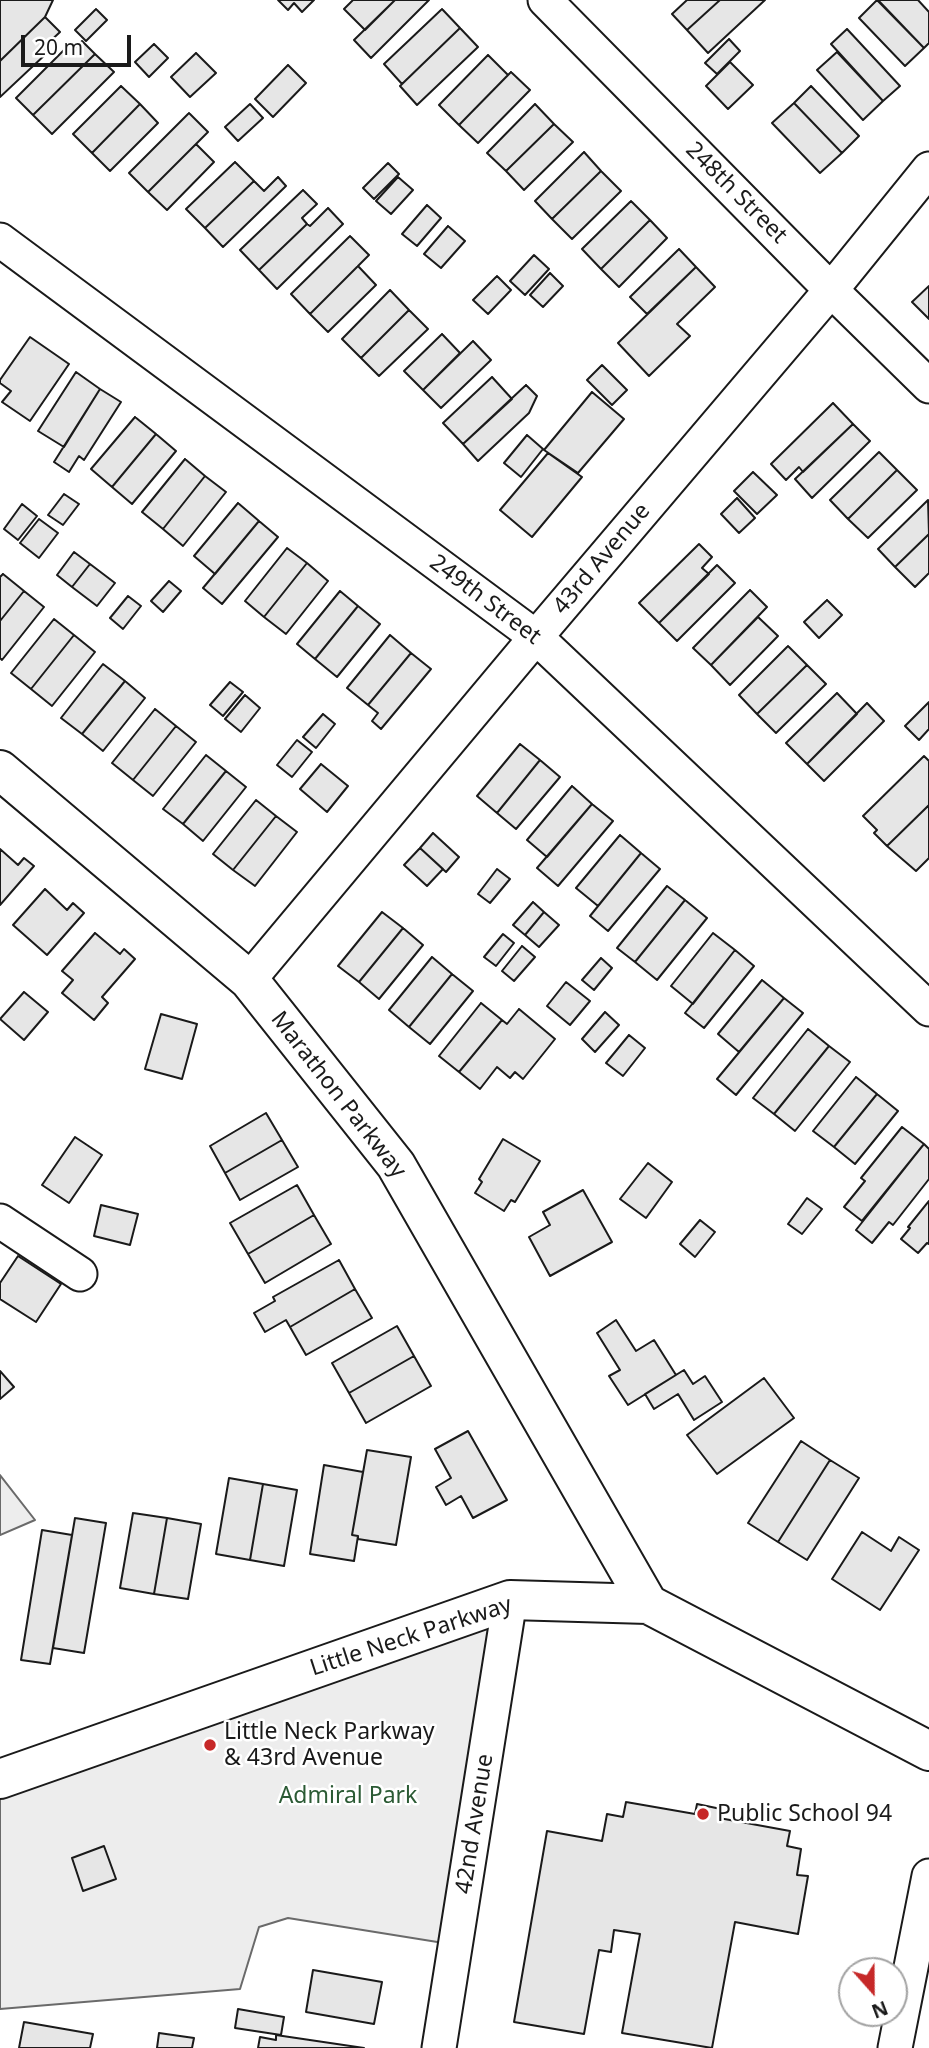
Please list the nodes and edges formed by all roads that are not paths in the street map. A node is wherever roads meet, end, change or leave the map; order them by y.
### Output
1 (545, 0) edge
2 (929, 169) edge
3 (0, 240) edge
4 (831, 290) junction
5 (929, 386) edge
6 (536, 637) junction
7 (0, 770) edge
8 (249, 980) junction
9 (929, 1009) edge
10 (0, 1221) edge
11 (80, 1274) dead end
12 (510, 1600) junction
13 (648, 1604) junction
14 (929, 1751) edge
15 (0, 1779) edge
16 (929, 1876) edge
17 (439, 2048) edge
18 (895, 2048) edge

1 - 4 street, 248th Street
2 - 4 street, 43rd Avenue
3 - 6 street, 249th Street
4 - 5 street, 248th Street
4 - 6 street, 43rd Avenue
6 - 8 street, 43rd Avenue
6 - 9 street, 249th Street
7 - 8 street, Marathon Parkway
8 - 13 street, Marathon Parkway
10 - 11 street
12 - 13 street, Little Neck Parkway
12 - 15 street, Little Neck Parkway
12 - 17 street, 42nd Avenue
13 - 14 street, Little Neck Parkway
16 - 18 street

